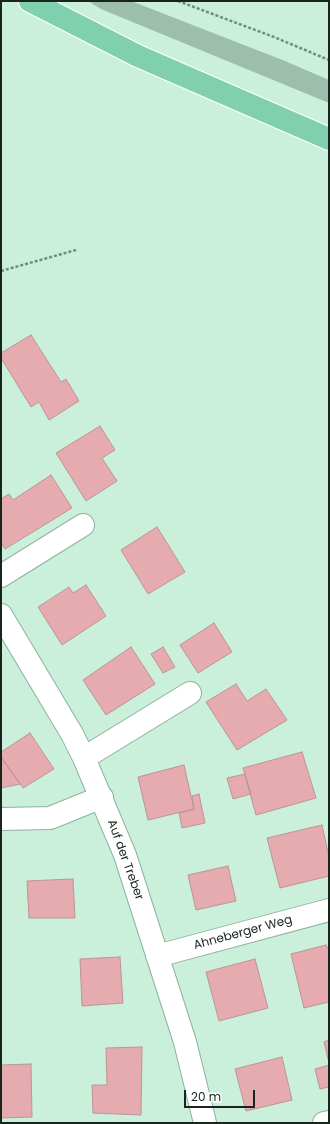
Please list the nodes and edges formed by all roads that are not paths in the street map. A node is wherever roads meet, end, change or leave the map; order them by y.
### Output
1 (33, 2) edge
2 (329, 138) edge
3 (83, 525) dead end
4 (1, 576) edge
5 (1, 615) edge
6 (190, 693) dead end
7 (84, 758) junction
8 (102, 798) junction
9 (1, 819) edge
10 (329, 910) edge
11 (157, 956) junction
12 (329, 1122) edge
13 (205, 1123) edge
14 (324, 1123) edge

1 - 2 main road
3 - 4 street
5 - 7 street, Auf der Treber
6 - 7 street
7 - 8 street, Auf der Treber
8 - 9 street
8 - 11 street, Auf der Treber
10 - 11 street, Ahneberger Weg
11 - 13 street, Auf der Treber
12 - 14 street

